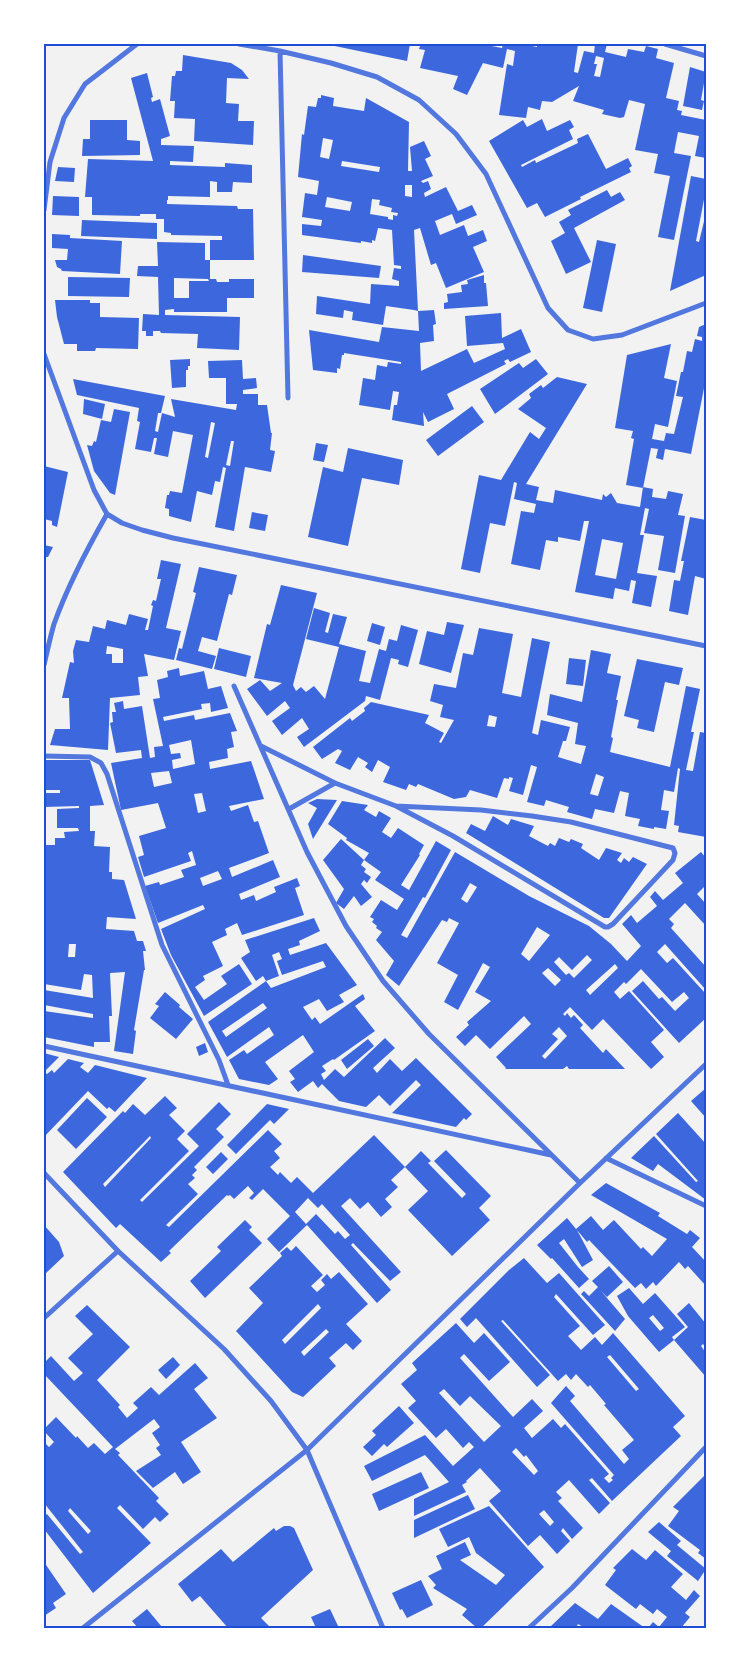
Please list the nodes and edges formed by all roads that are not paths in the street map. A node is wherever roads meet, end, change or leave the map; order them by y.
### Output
1 (136, 44) edge
2 (239, 44) edge
3 (665, 44) edge
4 (261, 46) edge
5 (280, 51) junction
6 (706, 56) edge
7 (44, 210) edge
8 (706, 303) edge
9 (44, 354) edge
10 (288, 398) dead end
11 (107, 514) junction
12 (706, 646) edge
13 (44, 665) edge
14 (234, 686) dead end
15 (261, 746) junction
16 (44, 756) edge
17 (335, 783) junction
18 (396, 806) junction
19 (289, 809) junction
20 (44, 1046) edge
21 (706, 1064) edge
22 (228, 1085) junction
23 (551, 1155) junction
24 (606, 1158) junction
25 (44, 1173) edge
26 (580, 1183) junction
27 (706, 1206) edge
28 (118, 1251) junction
29 (44, 1318) edge
30 (706, 1447) edge
31 (307, 1450) junction
32 (83, 1628) edge
33 (383, 1628) edge
34 (529, 1628) edge

1 - 7 street
2 - 4 street
3 - 6 street
4 - 5 street
5 - 8 street
5 - 10 street
9 - 11 street
11 - 12 street
11 - 13 street
14 - 15 street
15 - 17 street
15 - 19 street
16 - 22 street
17 - 18 street
17 - 19 street
18 - 18 street
19 - 23 street
20 - 22 street
21 - 24 street
22 - 23 street
23 - 26 street
24 - 26 street
24 - 27 street
25 - 28 street
26 - 31 street
28 - 29 street
28 - 31 street
30 - 34 street
31 - 32 street
31 - 33 street

